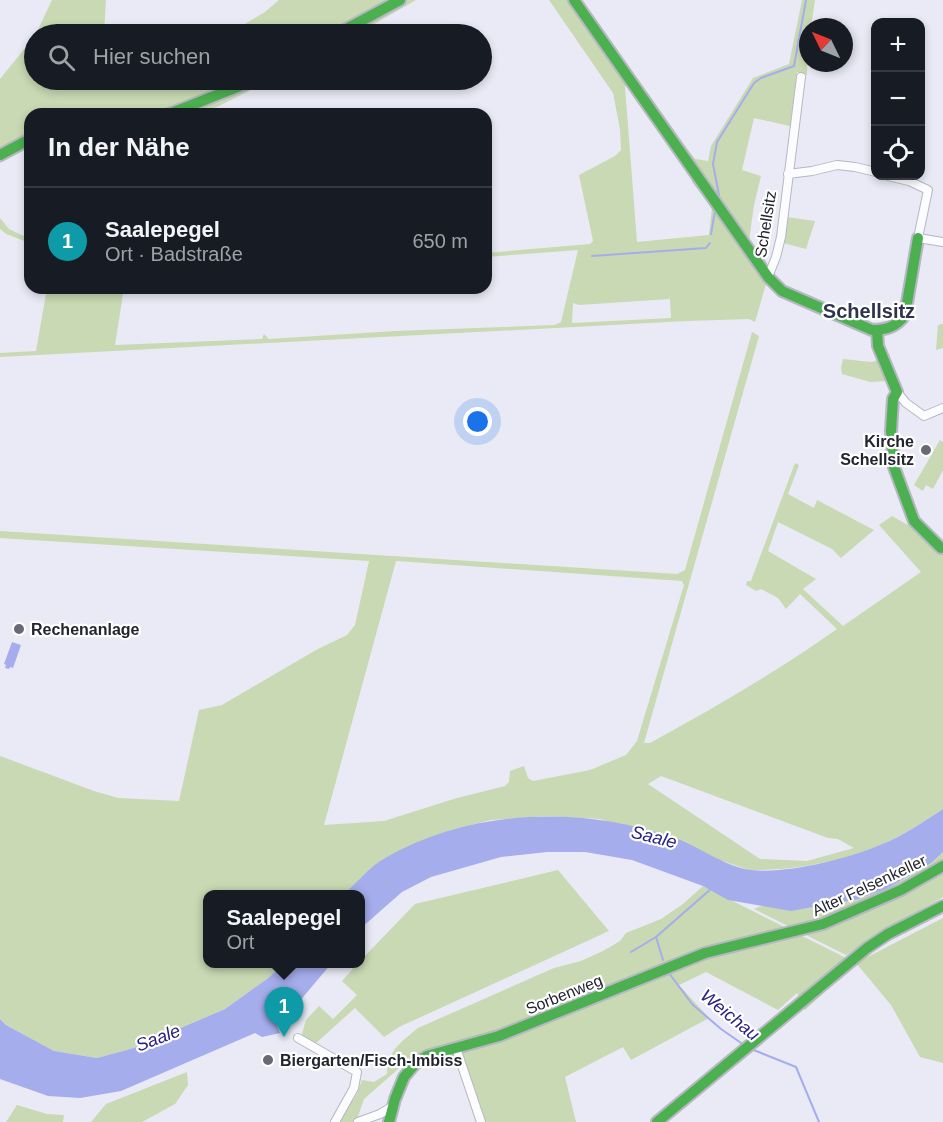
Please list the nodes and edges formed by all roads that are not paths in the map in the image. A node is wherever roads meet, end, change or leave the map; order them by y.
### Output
1 (400, 0) edge
2 (574, 0) edge
3 (356, 24) edge
4 (801, 77) dead end
5 (231, 90) edge
6 (187, 108) edge
7 (24, 142) edge
8 (0, 155) edge
9 (871, 171) edge
10 (788, 174) junction
11 (905, 180) edge
12 (918, 238) junction
13 (943, 242) edge
14 (768, 277) junction
15 (877, 330) junction
16 (897, 392) junction
17 (943, 408) edge
18 (942, 548) edge
19 (943, 866) edge
20 (943, 906) edge
21 (771, 938) joint
22 (298, 1038) dead end
23 (456, 1048) junction
24 (393, 1106) junction
25 (373, 1120) edge
26 (335, 1122) edge
27 (358, 1122) edge
28 (389, 1122) edge
29 (481, 1122) edge
30 (657, 1122) edge

1 - 3 street
2 - 14 street
4 - 10 street, Schellsitz
5 - 6 street
7 - 8 street
9 - 10 street, Schellsitz
10 - 14 street, Schellsitz
11 - 12 street
12 - 13 street
12 - 15 street
14 - 15 street
15 - 16 street
16 - 17 street
16 - 18 street
19 - 21 street, Alter Felsenkeller
20 - 30 street
21 - 23 street, Sorbenweg
22 - 26 street
23 - 24 street, Sorbenweg
23 - 29 street
24 - 25 street
24 - 28 street, Sorbenweg
25 - 27 street

